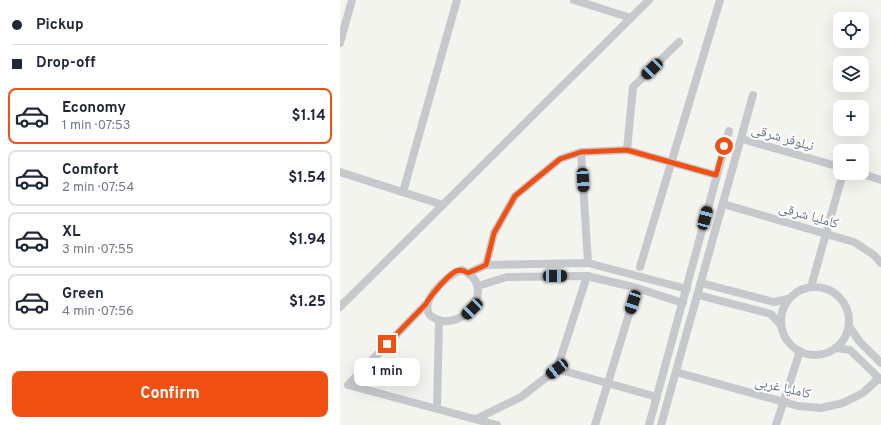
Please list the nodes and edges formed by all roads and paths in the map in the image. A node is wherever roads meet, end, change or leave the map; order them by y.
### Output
1 (352, 0) edge
2 (457, 0) edge
3 (574, 0) edge
4 (649, 0) edge
5 (720, 0) edge
6 (631, 18) junction
7 (679, 42) dead end
8 (340, 43) edge
9 (753, 96) dead end
10 (729, 131) dead end
11 (742, 139) junction
12 (627, 150) junction
13 (581, 152) junction
14 (671, 163) junction
15 (833, 165) edge
16 (340, 172) edge
17 (716, 175) junction
18 (869, 176) edge
19 (841, 180) edge
20 (881, 180) edge
21 (403, 192) junction
22 (723, 204) junction
23 (444, 205) junction
24 (827, 233) junction
25 (881, 263) edge
26 (588, 264) junction
27 (486, 265) junction
28 (640, 267) dead end
29 (468, 273) junction
30 (587, 276) junction
31 (701, 283) junction
32 (478, 286) junction
33 (811, 286) junction
34 (637, 288) junction
35 (687, 289) junction
36 (698, 295) junction
37 (788, 299) junction
38 (683, 303) junction
39 (426, 304) junction
40 (340, 307) edge
41 (439, 320) junction
42 (781, 325) junction
43 (849, 326) junction
44 (836, 348) junction
45 (800, 351) junction
46 (881, 362) edge
47 (557, 369) junction
48 (676, 372) junction
49 (880, 379) edge
50 (608, 383) junction
51 (657, 397) junction
52 (784, 402) junction
53 (437, 408) junction
54 (476, 419) junction
55 (497, 425) edge
56 (595, 425) edge
57 (650, 425) edge
58 (661, 425) edge
59 (776, 425) edge

1 - 8 street
2 - 21 street
3 - 6 street
4 - 6 street
5 - 14 street
6 - 23 street
7 - 12 street
9 - 11 street
10 - 17 street
11 - 15 street, نیلوفر شرقی
11 - 22 street
12 - 13 street
12 - 14 street
13 - 26 street
13 - 27 street
14 - 17 street
14 - 28 street
16 - 21 street
17 - 35 street
18 - 20 street
19 - 24 street
21 - 23 street
22 - 24 street, کاملیا شرقی
22 - 31 street
23 - 40 street
24 - 25 street, کاملیا شرقی
24 - 33 street
26 - 27 street
26 - 35 street
27 - 29 street
29 - 32 street
29 - 39 street
30 - 32 street
30 - 34 street
30 - 47 street
31 - 36 street
31 - 37 street
32 - 41 street
33 - 37 street
33 - 43 street
34 - 38 street
34 - 50 street
35 - 38 street
36 - 42 street
36 - 48 street
37 - 42 street
38 - 51 street
39 - 41 street
39 - 53 street
41 - 53 street
42 - 45 street
43 - 44 street
43 - 46 street
44 - 45 street
44 - 49 street
45 - 52 street
47 - 50 street
47 - 54 street
48 - 52 street, کاملیا غربی
48 - 58 street
49 - 52 street, کاملیا غربی
50 - 51 street
50 - 56 street
51 - 57 street
52 - 59 street
53 - 54 street
54 - 55 street

